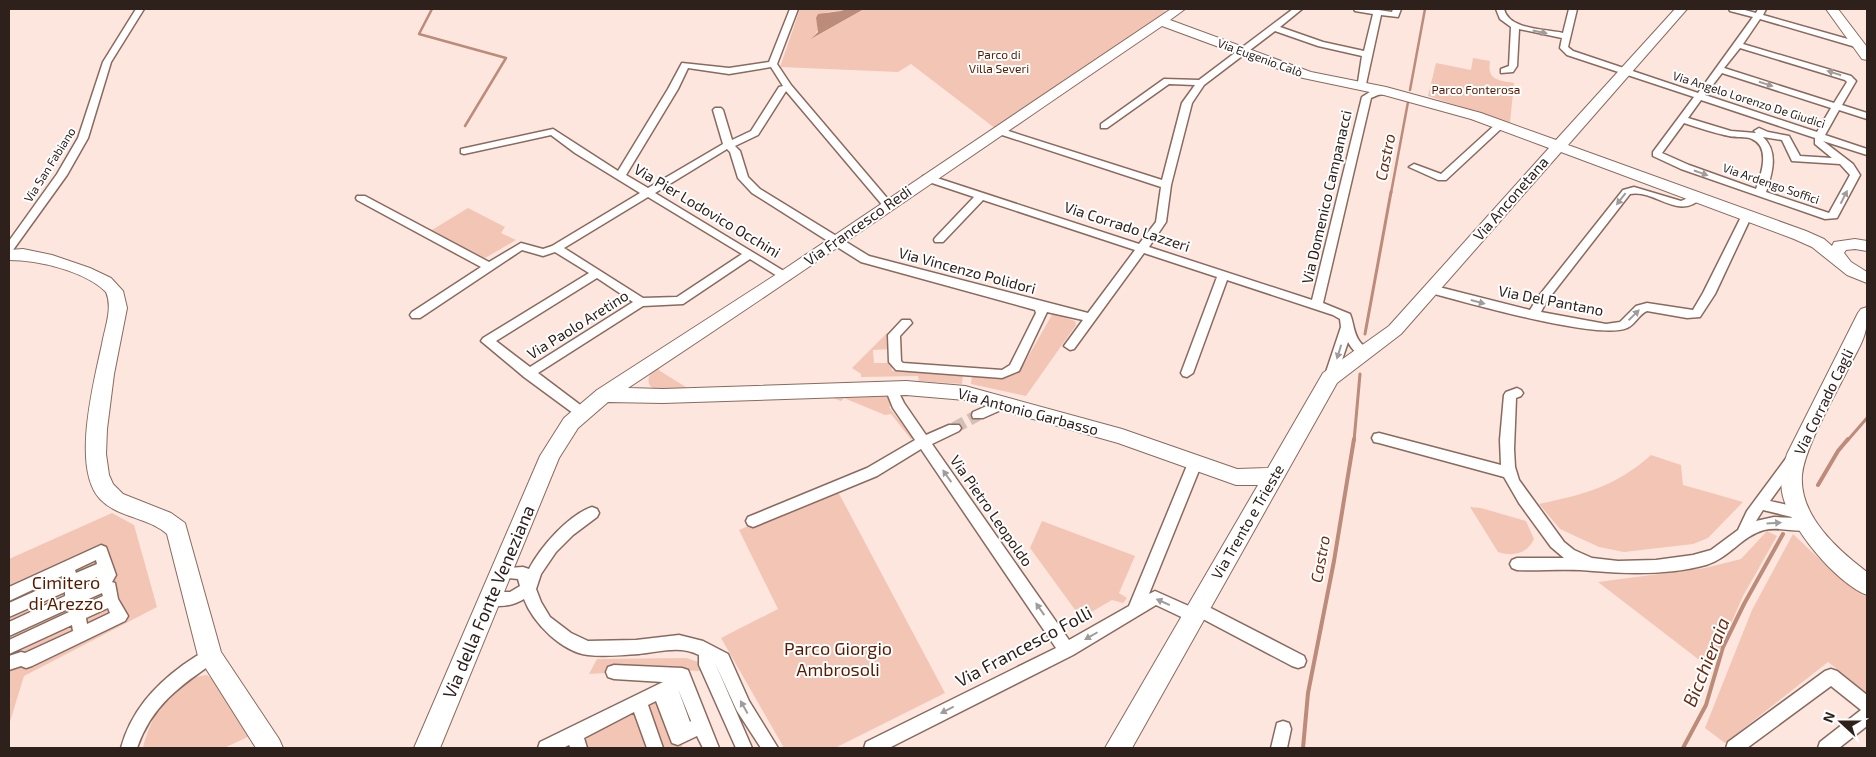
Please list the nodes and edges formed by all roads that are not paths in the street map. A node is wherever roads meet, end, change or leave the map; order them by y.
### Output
1 (140, 9) edge
2 (794, 9) edge
3 (1179, 9) edge
4 (1298, 9) edge
5 (1358, 9) edge
6 (1574, 9) edge
7 (1681, 9) edge
8 (1733, 9) edge
9 (1832, 9) edge
10 (1378, 12) junction
11 (1396, 12) edge
12 (1500, 12) edge
13 (1761, 12) edge
14 (1160, 21) junction
15 (1515, 26) junction
16 (1272, 27) junction
17 (1567, 32) junction
18 (1738, 45) junction
19 (1859, 45) junction
20 (1241, 51) junction
21 (1367, 54) junction
22 (1867, 56) edge
23 (773, 64) junction
24 (1719, 70) junction
25 (1510, 71) dead end
26 (1624, 72) junction
27 (1201, 83) junction
28 (788, 87) junction
29 (1360, 87) junction
30 (1699, 97) junction
31 (1837, 107) junction
32 (718, 110) dead end
33 (1867, 116) edge
34 (1764, 118) junction
35 (1682, 119) junction
36 (1500, 125) junction
37 (1104, 126) dead end
38 (1573, 128) junction
39 (999, 131) junction
40 (1757, 134) junction
41 (1820, 136) junction
42 (1558, 145) junction
43 (729, 146) junction
44 (464, 151) dead end
45 (1867, 152) edge
46 (1594, 159) junction
47 (1546, 160) junction
48 (1842, 161) junction
49 (1414, 167) dead end
50 (620, 176) junction
51 (927, 178) junction
52 (1166, 185) junction
53 (646, 192) junction
54 (1760, 193) junction
55 (982, 195) junction
56 (1697, 197) junction
57 (361, 198) dead end
58 (888, 205) junction
59 (1746, 215) junction
60 (939, 240) dead end
61 (836, 241) junction
62 (1855, 247) edge
63 (9, 248) edge
64 (556, 248) junction
65 (1142, 248) junction
66 (750, 254) junction
67 (9, 255) edge
68 (490, 266) junction
69 (598, 273) junction
70 (1224, 274) junction
71 (786, 276) junction
72 (1867, 279) edge
73 (1432, 289) junction
74 (641, 302) junction
75 (1317, 304) junction
76 (1035, 305) junction
77 (1867, 313) edge
78 (416, 316) dead end
79 (1535, 316) junction
80 (1090, 318) junction
81 (906, 322) dead end
82 (1347, 327) junction
83 (1070, 346) dead end
84 (1366, 353) junction
85 (646, 366) junction
86 (1187, 373) dead end
87 (528, 374) junction
88 (1330, 378) junction
89 (891, 388) junction
90 (1517, 393) dead end
91 (604, 395) junction
92 (663, 396) junction
93 (1005, 402) junction
94 (582, 413) junction
95 (978, 415) tunnel mouth
96 (954, 428) tunnel mouth
97 (562, 435) junction
98 (1379, 438) dead end
99 (924, 442) junction
100 (1797, 454) junction
101 (550, 456) joint
102 (1196, 463) junction
103 (1510, 473) junction
104 (1275, 475) junction
105 (1236, 477) junction
106 (1262, 498) junction
107 (1760, 504) junction
108 (592, 513) dead end
109 (1804, 519) junction
110 (753, 521) dead end
111 (1743, 534) junction
112 (1517, 564) dead end
113 (1592, 565) junction
114 (67, 567) junction
115 (105, 567) junction
116 (501, 573) junction
117 (71, 582) junction
118 (1867, 585) edge
119 (102, 586) junction
120 (529, 588) junction
121 (9, 594) edge
122 (74, 599) junction
123 (490, 599) junction
124 (111, 600) junction
125 (9, 609) edge
126 (1134, 611) junction
127 (1196, 612) junction
128 (77, 616) junction
129 (11, 628) edge
130 (82, 634) junction
131 (1067, 650) junction
132 (707, 651) junction
133 (13, 653) edge
134 (210, 656) junction
135 (1298, 661) dead end
136 (614, 672) dead end
137 (683, 679) junction
138 (639, 701) junction
139 (1867, 705) edge
140 (1867, 716) edge
141 (702, 726) junction
142 (1283, 729) dead end
143 (686, 734) junction
144 (577, 741) edge
145 (129, 748) edge
146 (270, 748) edge
147 (426, 748) edge
148 (546, 748) edge
149 (655, 748) edge
150 (711, 748) edge
151 (744, 748) edge
152 (770, 748) edge
153 (872, 748) edge
154 (1118, 748) edge
155 (1279, 748) edge
156 (1734, 748) edge
157 (1826, 748) edge

1 - 63 street, Via San Fabiano
2 - 23 street
3 - 14 main road, Via Francesco Redi
4 - 16 street
5 - 10 street
6 - 17 street
7 - 26 main road, Via Anconetana
8 - 13 street
9 - 19 main road
10 - 11 street
10 - 21 street, Via Domenico Campanacci
12 - 15 street
12 - 17 street
13 - 18 street
13 - 19 street
14 - 20 main road, Via Eugenio Calò
14 - 39 main road, Via Francesco Redi
15 -> 17 street
15 - 25 street
16 - 20 street
16 - 21 street
17 - 26 street, Via Angelo Lorenzo De Giudici
18 - 24 street
31 -> 18 street
19 - 22 main road
20 - 27 street
20 - 29 main road, Via Eugenio Calò
21 - 29 street, Via Domenico Campanacci
23 - 28 street
23 - 50 street, Via Pier Lodovico Occhini
24 - 30 street
24 -> 31 street
26 - 30 street, Via Angelo Lorenzo De Giudici
26 - 38 main road, Via Anconetana
27 - 37 street
27 - 52 street
28 - 43 street
28 - 58 street
29 - 36 street
29 - 75 street, Via Domenico Campanacci
30 - 34 street, Via Angelo Lorenzo De Giudici
30 - 35 street
31 - 33 street
31 - 41 street
32 - 43 street, Via Vincenzo Polidori
34 - 40 street
34 - 41 street, Via Angelo Lorenzo De Giudici
35 - 40 street
35 -> 54 street, Via Ardengo Soffici
36 - 42 main road
36 - 49 street
38 - 42 main road, Via Anconetana
38 - 46 main road
39 - 51 main road, Via Francesco Redi
39 - 52 street
40 - 48 street
40 - 54 street
41 - 45 street, Via Angelo Lorenzo De Giudici
41 - 48 street, Via Ardengo Soffici
42 - 46 main road
42 - 47 main road, Via Anconetana
43 - 53 street
43 - 61 street, Via Vincenzo Polidori
44 - 50 street
46 - 47 main road
46 - 56 main road
47 - 73 main road, Via Anconetana
54 -> 48 street, Via Ardengo Soffici
50 - 53 street, Via Pier Lodovico Occhini
51 - 55 street, Via Corrado Lazzeri
51 - 58 main road, Via Francesco Redi
52 - 65 street
53 - 64 street
53 - 66 street, Via Pier Lodovico Occhini
55 - 60 street
55 - 65 street, Via Corrado Lazzeri
56 - 59 main road
56 -> 79 street
57 - 68 street
58 - 61 main road, Via Francesco Redi
59 - 62 main road
79 -> 59 street, Via Del Pantano
61 - 71 main road, Via Francesco Redi
61 - 76 street, Via Vincenzo Polidori
62 - 72 main road
64 - 68 street
64 - 69 street
65 - 70 street, Via Corrado Lazzeri
65 - 80 street
66 - 71 street, Via Pier Lodovico Occhini
66 - 74 street, Via Paolo Aretino
67 - 134 main road
68 - 78 street
69 - 74 street
69 - 87 street
70 - 75 street, Via Corrado Lazzeri
70 - 86 street
71 - 85 main road, Via Francesco Redi
73 -> 79 street, Via Del Pantano
73 - 84 main road, Via Anconetana
74 - 87 street, Via Paolo Aretino
75 - 82 street
76 - 80 street
76 - 81 street, Via Vincenzo Polidori
77 - 100 main road, Via Corrado Cagli
80 - 83 street
82 - 84 street
82 -> 88 street, Via Trento e Trieste
84 - 88 main road, Via Anconetana
85 - 91 main road, Via Francesco Redi
85 - 92 main road
87 - 94 street
88 - 104 main road, Via Trento e Trieste
89 - 92 main road, Via Antonio Garbasso
89 - 93 main road, Via Antonio Garbasso
89 - 99 street, Via Pietro Leopoldo
90 - 103 street
91 - 92 main road, Via Antonio Garbasso
91 - 94 main road, Via Francesco Redi
92 - 97 main road, Via Antonio Garbasso
93 - 95 street
93 - 102 main road, Via Antonio Garbasso
94 - 97 main road, Via Francesco Redi
96 - 99 street
97 - 101 main road, Via Francesco Redi
98 - 103 street
99 - 110 street
131 -> 99 street, Via Pietro Leopoldo
100 - 107 street
100 - 109 main road, Via Corrado Cagli
101 - 116 street, Via della Fonte Veneziana
102 - 105 main road, Via Antonio Garbasso
102 - 126 street
103 - 113 street
104 - 105 main road, Via Antonio Garbasso
104 - 106 main road, Via Trento e Trieste
105 - 106 main road, Via Antonio Garbasso
106 - 127 main road, Via Trento e Trieste
107 - 109 street
107 - 111 street
108 - 120 street
111 -> 109 street
109 - 118 main road, Via Corrado Cagli
111 - 113 street
112 - 113 street
114 - 115 street
114 - 117 street
114 - 121 street
115 - 117 street
115 - 119 street
116 - 120 street
116 - 123 street, Via della Fonte Veneziana
117 - 122 street
117 - 125 street
119 - 122 street
119 - 124 street
120 - 123 street
120 - 132 street
122 - 128 street
122 - 129 street
123 - 147 street, Via della Fonte Veneziana
124 - 128 street
124 - 130 street
125 - 129 street
127 -> 126 street, Via Francesco Folli
126 -> 131 street, Via Francesco Folli
127 - 135 street
127 - 154 main road, Via Trento e Trieste
128 - 130 street
128 - 133 street
129 - 133 street
130 - 133 street
131 -> 153 street, Via Francesco Folli
132 - 151 street
152 -> 132 street
134 - 145 street
134 - 146 main road
136 - 137 street
137 - 141 street
137 - 143 street
138 - 143 street
138 - 144 street
138 - 149 street
139 - 156 street
140 - 157 street
141 - 143 street
141 - 150 street
142 - 155 street
144 - 148 street

